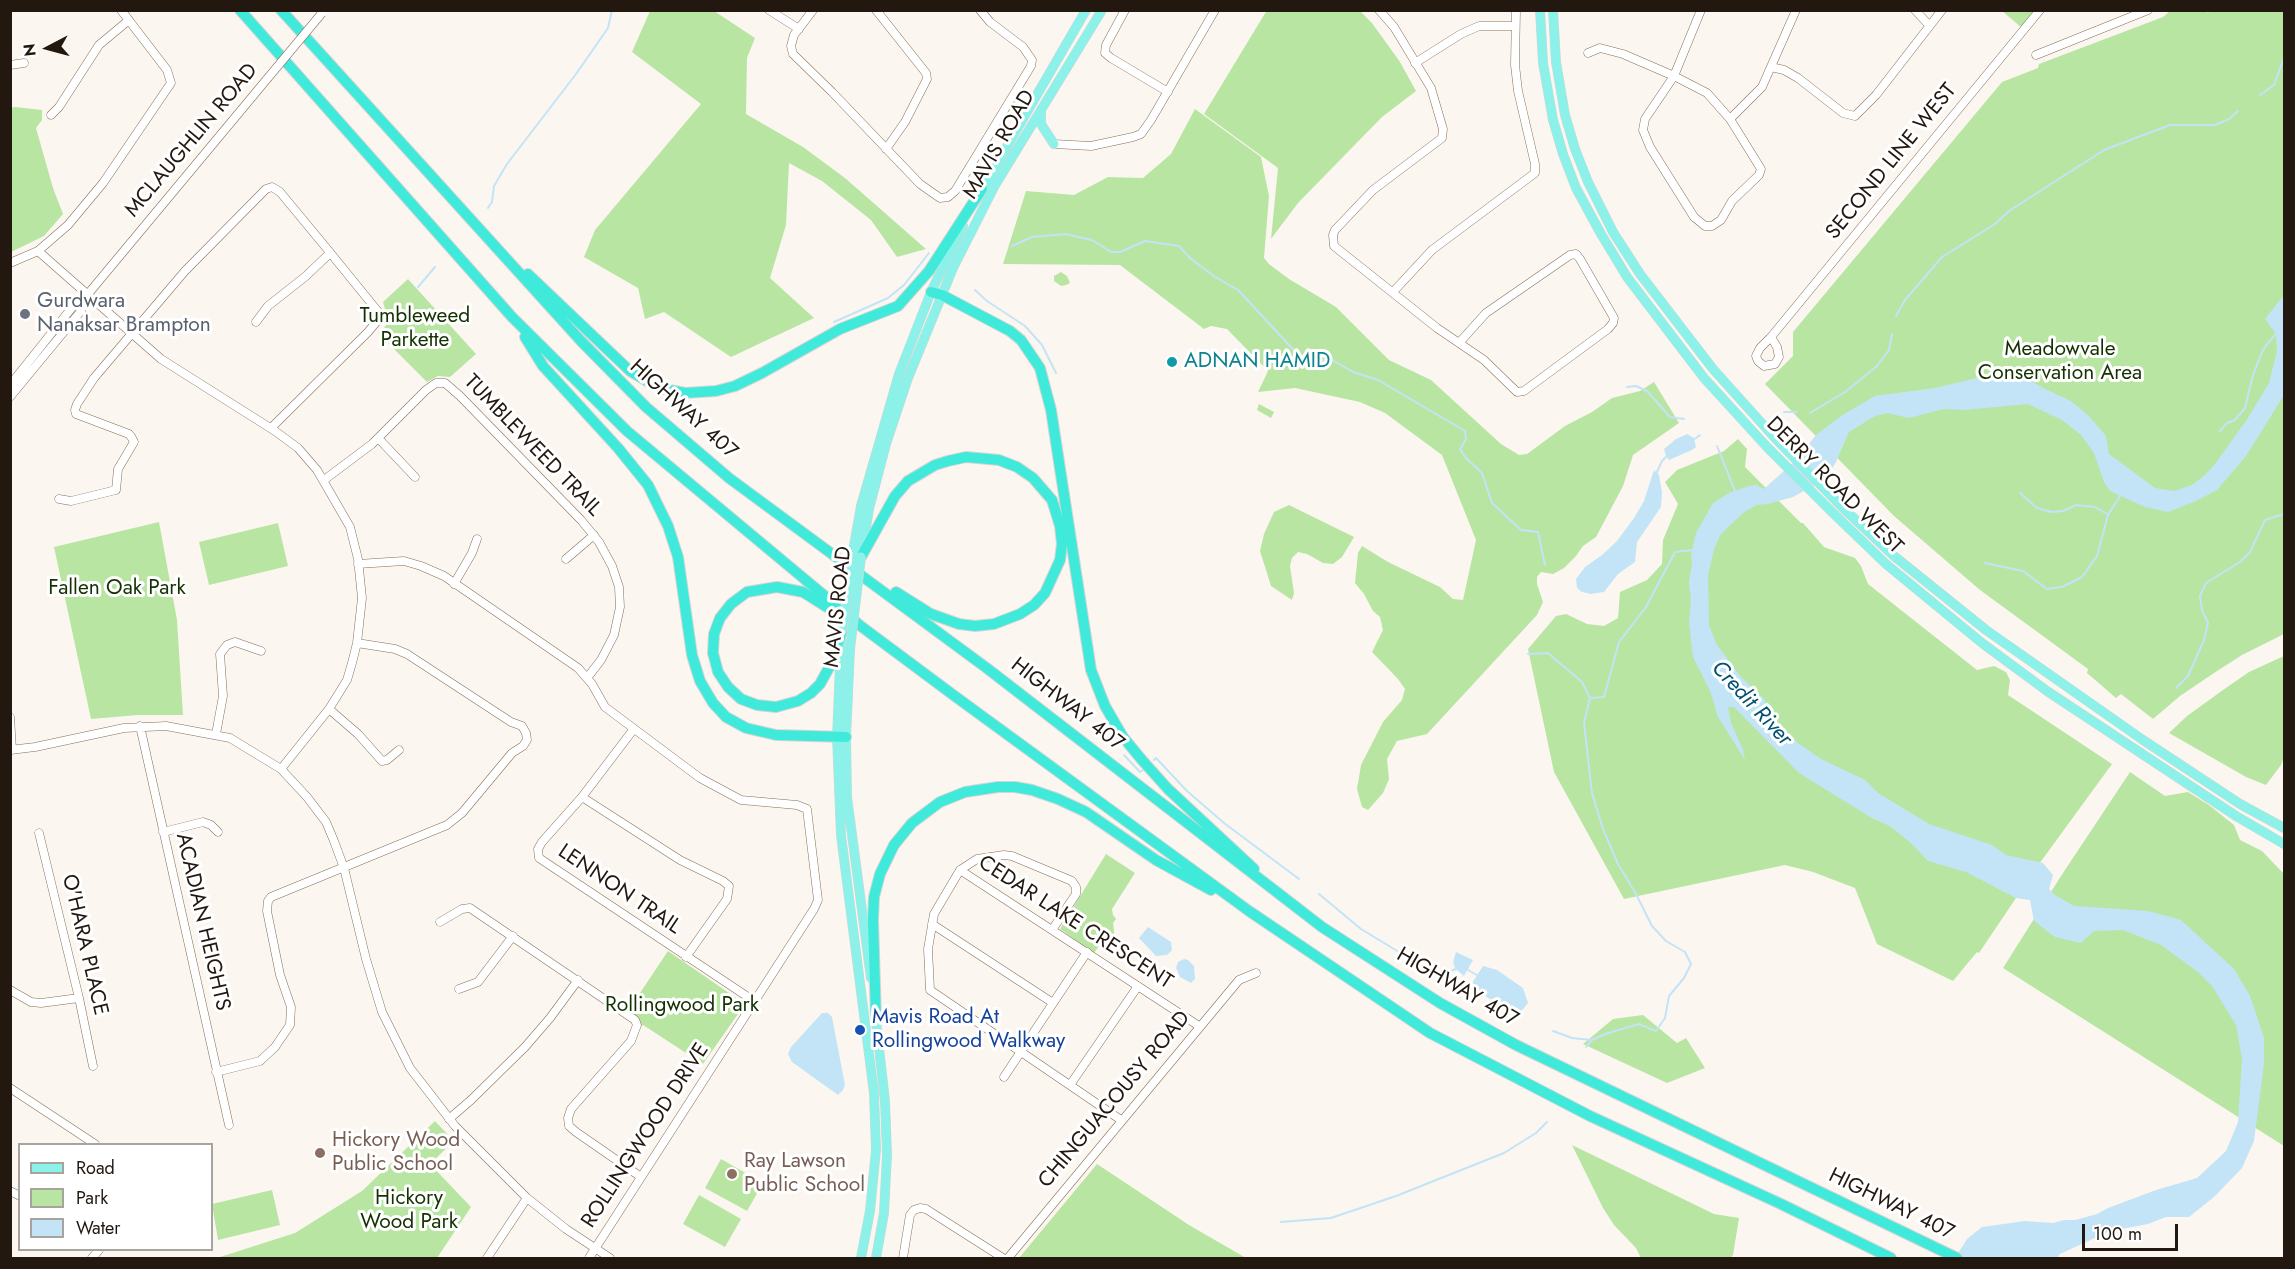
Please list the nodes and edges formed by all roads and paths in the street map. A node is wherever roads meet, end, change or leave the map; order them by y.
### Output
1 (121, 10) edge
2 (240, 10) edge
3 (281, 10) edge
4 (769, 10) edge
5 (813, 10) edge
6 (876, 10) edge
7 (981, 10) edge
8 (1086, 10) edge
9 (1102, 10) edge
10 (1125, 10) edge
11 (1215, 10) edge
12 (1379, 10) edge
13 (1516, 10) edge
14 (1540, 10) edge
15 (1553, 10) edge
16 (1701, 10) edge
17 (1796, 10) edge
18 (1915, 10) edge
19 (1942, 10) edge
20 (2040, 10) edge
21 (2148, 10) edge
22 (323, 12) edge
23 (129, 20) junction
24 (1929, 25) junction
25 (1515, 26) junction
26 (799, 29) junction
27 (1588, 53) dead end
28 (2036, 55) dead end
29 (24, 63) dead end
30 (1415, 63) junction
31 (10, 65) edge
32 (1771, 67) junction
33 (1674, 76) junction
34 (1168, 92) junction
35 (1041, 109) junction
36 (51, 115) dead end
37 (1730, 119) junction
38 (1054, 144) joint
39 (886, 149) junction
40 (988, 186) junction
41 (38, 251) junction
42 (330, 253) junction
43 (500, 253) junction
44 (10, 263) edge
45 (1393, 292) junction
46 (936, 293) junction
47 (88, 294) junction
48 (512, 317) junction
49 (255, 322) dead end
50 (133, 333) junction
51 (1771, 337) dead end
52 (1459, 343) junction
53 (10, 385) edge
54 (10, 396) edge
55 (271, 428) junction
56 (378, 438) junction
57 (415, 477) dead end
58 (324, 480) junction
59 (59, 499) dead end
60 (594, 535) junction
61 (477, 539) dead end
62 (857, 554) junction
63 (566, 559) dead end
64 (358, 564) junction
65 (868, 580) junction
66 (454, 584) junction
67 (862, 627) junction
68 (842, 631) junction
69 (357, 643) junction
70 (261, 651) dead end
71 (587, 678) junction
72 (329, 709) junction
73 (10, 717) edge
74 (140, 726) junction
75 (633, 730) junction
76 (216, 734) junction
77 (842, 737) junction
78 (11, 750) edge
79 (399, 750) dead end
80 (281, 769) junction
81 (582, 797) junction
82 (2284, 828) edge
83 (163, 832) junction
84 (218, 832) dead end
85 (39, 833) dead end
86 (2284, 844) edge
87 (344, 868) junction
88 (960, 870) junction
89 (1270, 888) junction
90 (1249, 911) junction
91 (440, 922) dead end
92 (932, 924) junction
93 (1052, 930) junction
94 (513, 936) junction
95 (1087, 952) junction
96 (686, 957) junction
97 (1256, 973) dead end
98 (578, 980) junction
99 (1138, 986) junction
100 (459, 989) dead end
101 (10, 990) edge
102 (79, 998) junction
103 (754, 1001) junction
104 (1053, 1003) junction
105 (876, 1019) junction
106 (1199, 1026) junction
107 (1021, 1053) junction
108 (93, 1066) dead end
109 (216, 1072) junction
110 (1004, 1077) dead end
111 (1070, 1085) junction
112 (10, 1088) edge
113 (449, 1119) junction
114 (1121, 1120) junction
115 (229, 1125) dead end
116 (93, 1143) edge
117 (641, 1177) junction
118 (527, 1198) junction
119 (595, 1249) junction
120 (487, 1258) edge
121 (589, 1258) edge
122 (610, 1258) edge
123 (861, 1258) edge
124 (876, 1258) edge
125 (903, 1258) edge
126 (1003, 1258) edge
127 (1008, 1258) edge
128 (1891, 1258) edge
129 (1956, 1258) edge

1 - 23 street
2 - 48 highway
3 - 43 highway, HIGHWAY 407
4 - 26 street
5 - 26 street
6 - 39 street
7 - 39 street
8 - 40 main road, MAVIS ROAD
9 - 35 main road, MAVIS ROAD
10 - 34 street
11 - 34 street
12 - 30 street
13 - 25 street
14 - 86 main road, DERRY ROAD WEST
15 - 82 main road, DERRY ROAD WEST
16 - 33 street
17 - 32 street
18 - 24 street
19 - 24 street
20 - 51 street, SECOND LINE WEST
21 - 28 street
22 - 47 street, MCLAUGHLIN ROAD, bridge
23 - 36 street
23 - 41 street
24 - 32 street
25 - 30 street
25 - 45 street
26 - 39 street
27 - 33 street
29 - 31 street
30 - 45 street
32 - 37 street
33 - 37 street
33 - 37 street
34 - 38 street
35 - 38 main road
35 - 40 main road, MAVIS ROAD
40 - 43 highway
40 - 46 main road, MAVIS ROAD
41 - 44 street
41 - 47 street
42 - 49 street
42 - 50 street
42 - 55 street
43 - 65 highway, HIGHWAY 407
45 - 52 street
46 - 62 main road, MAVIS ROAD
46 - 89 highway
47 - 50 street
47 - 53 street
47 - 54 street
48 - 67 highway
48 - 77 highway
50 - 55 street
50 - 59 street
52 - 52 street
55 - 58 street
56 - 57 street
56 - 58 street, TUMBLEWEED TRAIL
56 - 60 street, TUMBLEWEED TRAIL
58 - 64 street
60 - 63 street
60 - 71 street, TUMBLEWEED TRAIL
61 - 66 street
62 - 65 highway
62 - 68 main road, MAVIS ROAD, bridge
62 - 77 main road, MAVIS ROAD, bridge
64 - 66 street, ROLLINGWOOD DRIVE
64 - 69 street
65 - 89 highway, HIGHWAY 407
66 - 71 street, ROLLINGWOOD DRIVE
67 - 68 highway
67 - 90 highway
68 - 77 main road, MAVIS ROAD
69 - 72 street
69 - 87 street
70 - 76 street
71 - 75 street, ROLLINGWOOD DRIVE
72 - 79 street
72 - 80 street
73 - 78 street
74 - 76 street
74 - 78 street
74 - 83 street, ACADIAN HEIGHTS
75 - 81 street, LENNON TRAIL
75 - 103 street, ROLLINGWOOD DRIVE
76 - 80 street
77 - 105 main road, MAVIS ROAD
77 - 123 main road, MAVIS ROAD
80 - 87 street
81 - 96 street, LENNON TRAIL
81 - 96 street
83 - 84 street
83 - 109 street, ACADIAN HEIGHTS
85 - 102 street, O'HARA PLACE
87 - 109 street
87 - 113 street
88 - 92 street, CEDAR LAKE CRESCENT
88 - 93 street, CEDAR LAKE CRESCENT
88 - 93 street
89 - 129 highway, HIGHWAY 407
90 - 105 highway
90 - 128 highway
91 - 94 street
92 - 104 street
92 - 107 street, CEDAR LAKE CRESCENT
93 - 95 street, CEDAR LAKE CRESCENT
94 - 98 street
94 - 100 street
95 - 99 street, CEDAR LAKE CRESCENT
95 - 104 street
96 - 103 street, LENNON TRAIL
97 - 106 street, CHINGUACOUSY ROAD
98 - 113 street
98 - 117 street
99 - 106 street, CEDAR LAKE CRESCENT
99 - 111 street
101 - 102 street
102 - 108 street, O'HARA PLACE
103 - 117 street, ROLLINGWOOD DRIVE
104 - 107 street
105 - 124 main road, MAVIS ROAD
106 - 114 street, CHINGUACOUSY ROAD
107 - 110 street
107 - 111 street, CEDAR LAKE CRESCENT
109 - 115 street, ACADIAN HEIGHTS
111 - 114 street, CEDAR LAKE CRESCENT
112 - 116 street
113 - 118 street
114 - 127 street, CHINGUACOUSY ROAD
117 - 119 street, ROLLINGWOOD DRIVE
118 - 119 street
118 - 120 street
119 - 121 street, ROLLINGWOOD DRIVE
119 - 122 street
125 - 126 street

